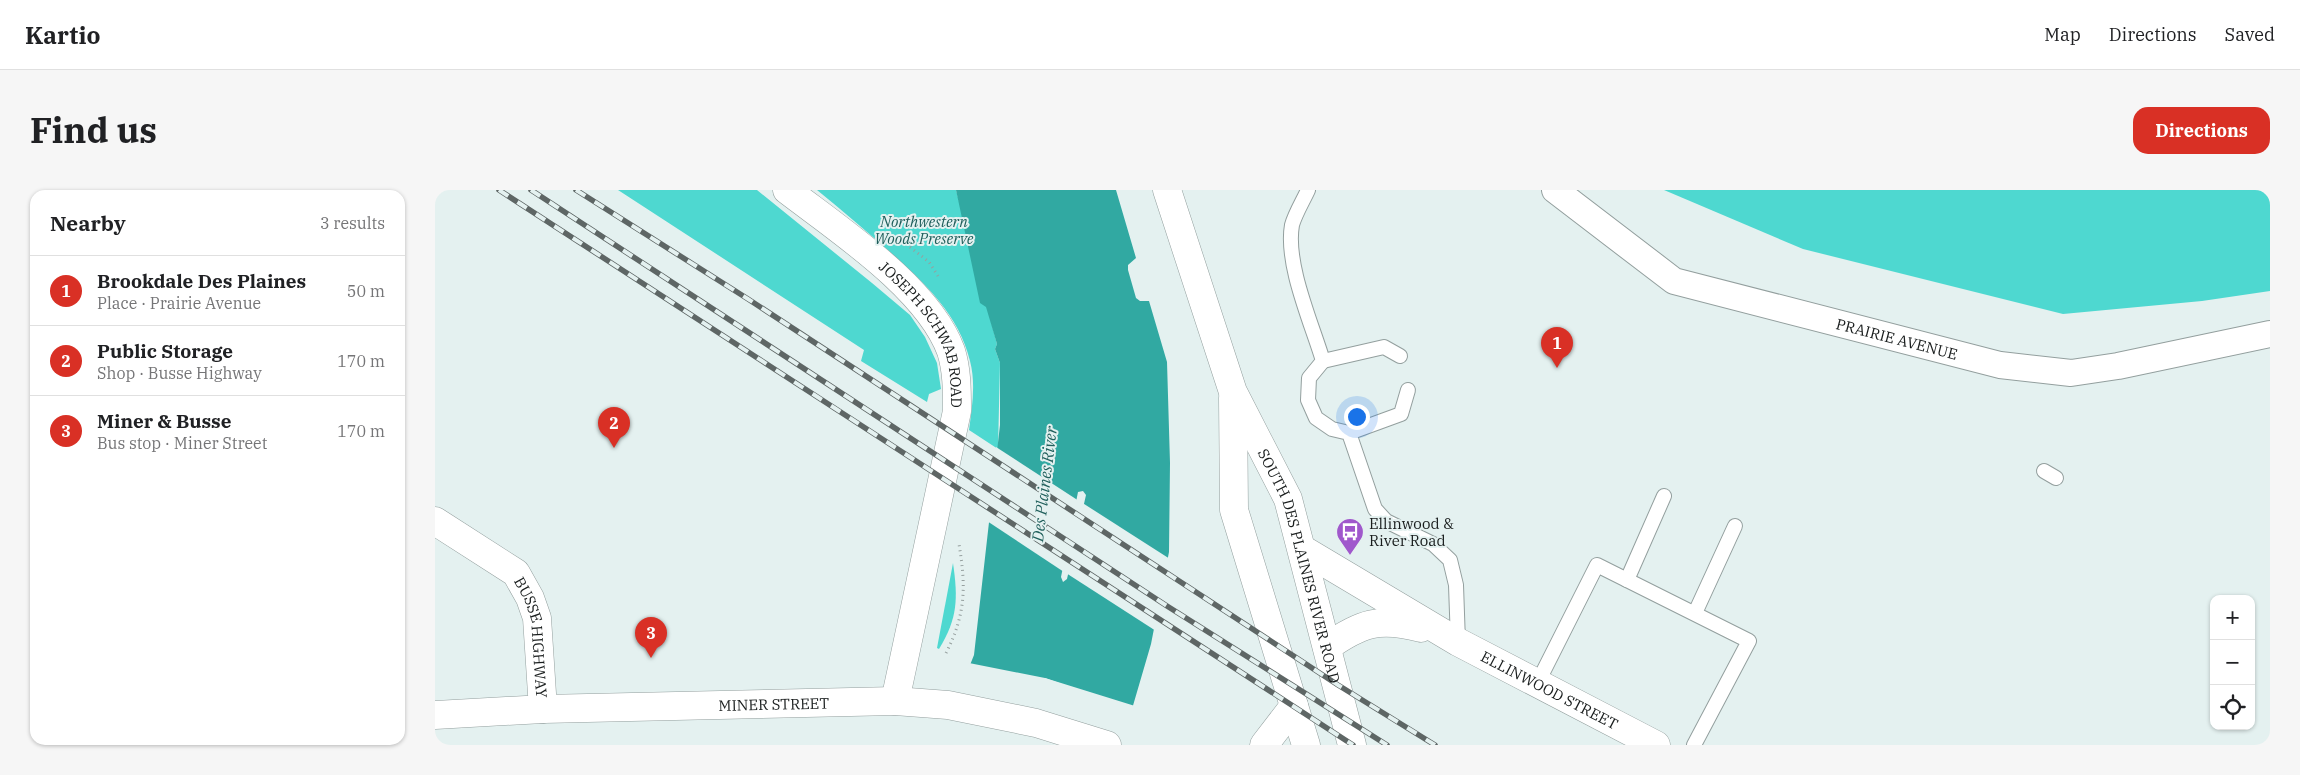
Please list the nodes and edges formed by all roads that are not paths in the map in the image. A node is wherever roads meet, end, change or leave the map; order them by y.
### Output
1 (787, 190) edge
2 (1167, 190) edge
3 (1309, 190) edge
4 (1555, 190) edge
5 (2270, 334) edge
6 (1400, 356) dead end
7 (1323, 361) junction
8 (1408, 390) dead end
9 (1233, 392) junction
10 (1349, 434) junction
11 (1664, 496) dead end
12 (435, 521) edge
13 (1735, 526) dead end
14 (1302, 550) junction
15 (1627, 580) junction
16 (1695, 613) junction
17 (1451, 638) junction
18 (1327, 647) junction
19 (1537, 684) junction
20 (895, 701) junction
21 (1294, 706) junction
22 (543, 709) junction
23 (435, 715) edge
24 (1107, 745) edge
25 (1264, 745) edge
26 (1306, 745) edge
27 (1352, 745) edge
28 (1656, 745) edge
29 (1694, 745) edge

1 - 20 main road, JOSEPH SCHWAB ROAD
2 - 9 main road, SOUTH DES PLAINES RIVER ROAD
3 - 7 lane
4 - 5 street, PRAIRIE AVENUE
6 - 7 lane
7 - 10 lane
8 - 10 lane
9 - 14 main road, SOUTH DES PLAINES RIVER ROAD
9 - 21 main road, SOUTH DES PLAINES RIVER ROAD
10 - 17 lane
11 - 15 lane
12 - 22 main road, BUSSE HIGHWAY
13 - 16 lane
14 - 17 main road, ELLINWOOD STREET
14 - 18 main road, SOUTH DES PLAINES RIVER ROAD
15 - 16 lane
15 - 19 lane
16 - 29 lane
17 - 18 main road, ELLINWOOD STREET
17 - 19 main road, ELLINWOOD STREET
18 - 27 main road, SOUTH DES PLAINES RIVER ROAD
19 - 28 main road, ELLINWOOD STREET
20 - 22 main road, MINER STREET
20 - 24 main road, MINER STREET
21 - 25 main road
21 - 26 main road, SOUTH DES PLAINES RIVER ROAD
22 - 23 main road, MINER STREET

